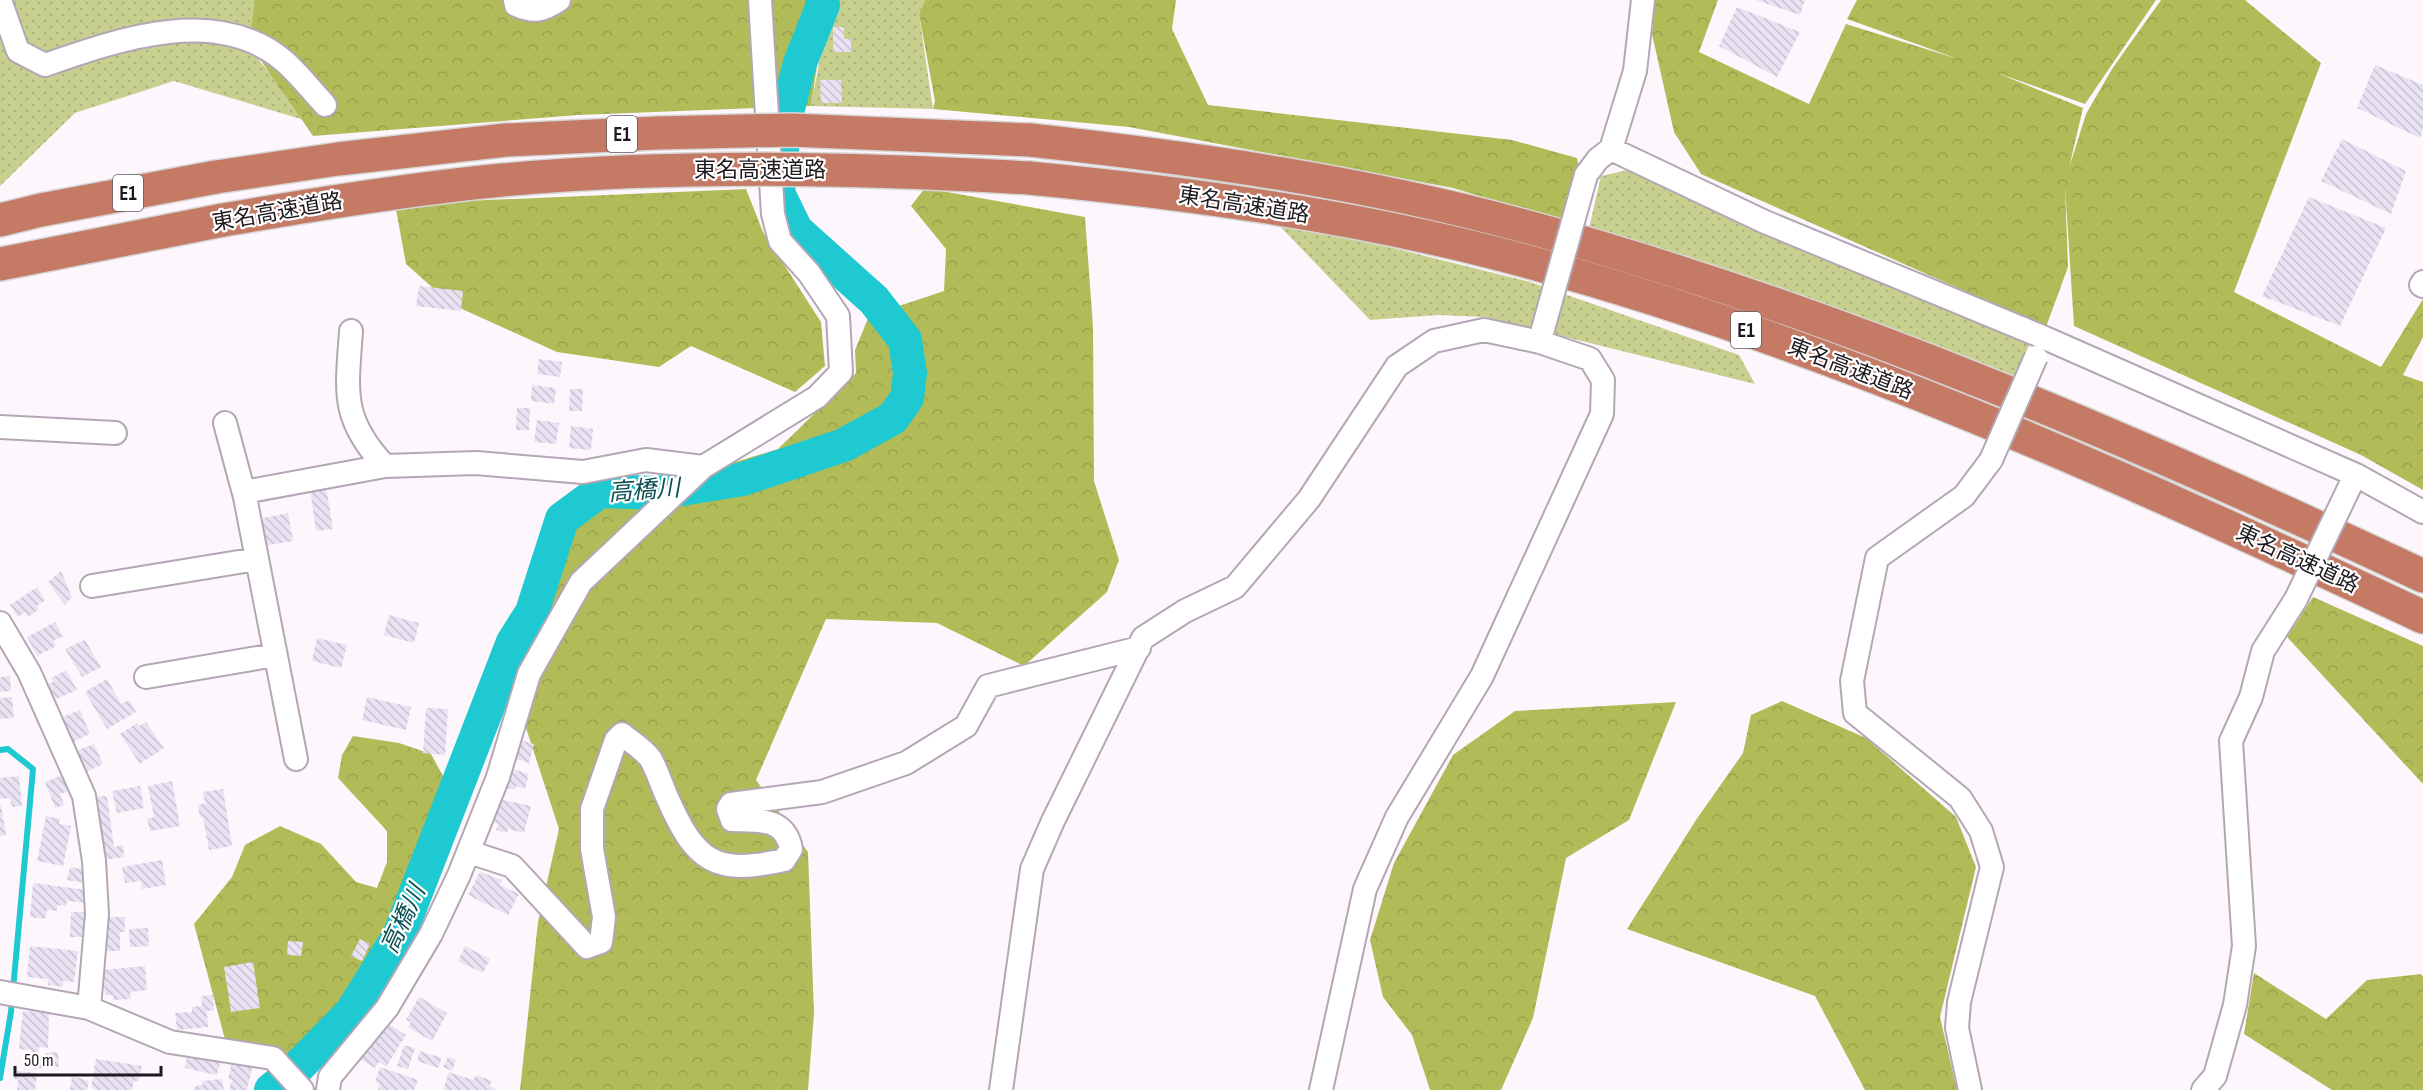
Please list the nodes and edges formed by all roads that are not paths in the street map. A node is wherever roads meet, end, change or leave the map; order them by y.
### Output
1 (0, 0) edge
2 (515, 0) edge
3 (559, 0) edge
4 (760, 0) edge
5 (1626, 0) edge
6 (1643, 0) edge
7 (1639, 40) junction
8 (324, 105) dead end
9 (1611, 149) junction
10 (0, 220) edge
11 (0, 264) edge
12 (351, 331) dead end
13 (1542, 335) junction
14 (2040, 347) junction
15 (225, 423) dead end
16 (0, 427) edge
17 (115, 433) dead end
18 (385, 466) junction
19 (703, 466) junction
20 (2353, 480) junction
21 (245, 497) junction
22 (2423, 512) edge
23 (257, 559) junction
24 (2423, 576) edge
25 (92, 586) dead end
26 (2423, 617) edge
27 (0, 622) edge
28 (1139, 648) junction
29 (276, 655) junction
30 (146, 677) dead end
31 (296, 759) dead end
32 (469, 852) junction
33 (0, 992) edge
34 (88, 1008) junction
35 (301, 1089) edge
36 (328, 1090) edge
37 (1001, 1090) edge
38 (1322, 1090) edge
39 (1970, 1090) edge
40 (2204, 1090) edge

1 - 8 street
2 - 3 street
4 - 19 street
5 - 7 street
6 - 7 street
7 - 9 street
9 - 13 street, bridge
9 - 14 street
10 - 24 highway, 東名高速道路 / E1, bridge
11 - 26 highway, 東名高速道路 / E1, bridge
12 - 18 street
13 - 28 street
13 - 38 street
14 - 20 street
14 - 39 street, bridge
15 - 21 street
16 - 17 street
18 - 19 street
18 - 21 street
19 - 32 street
20 - 22 street
20 - 40 street, bridge
21 - 23 street
23 - 25 street
23 - 29 street
27 - 34 street
28 - 32 street
28 - 37 street
29 - 30 street
29 - 31 street
32 - 36 street
33 - 34 street
34 - 35 street

